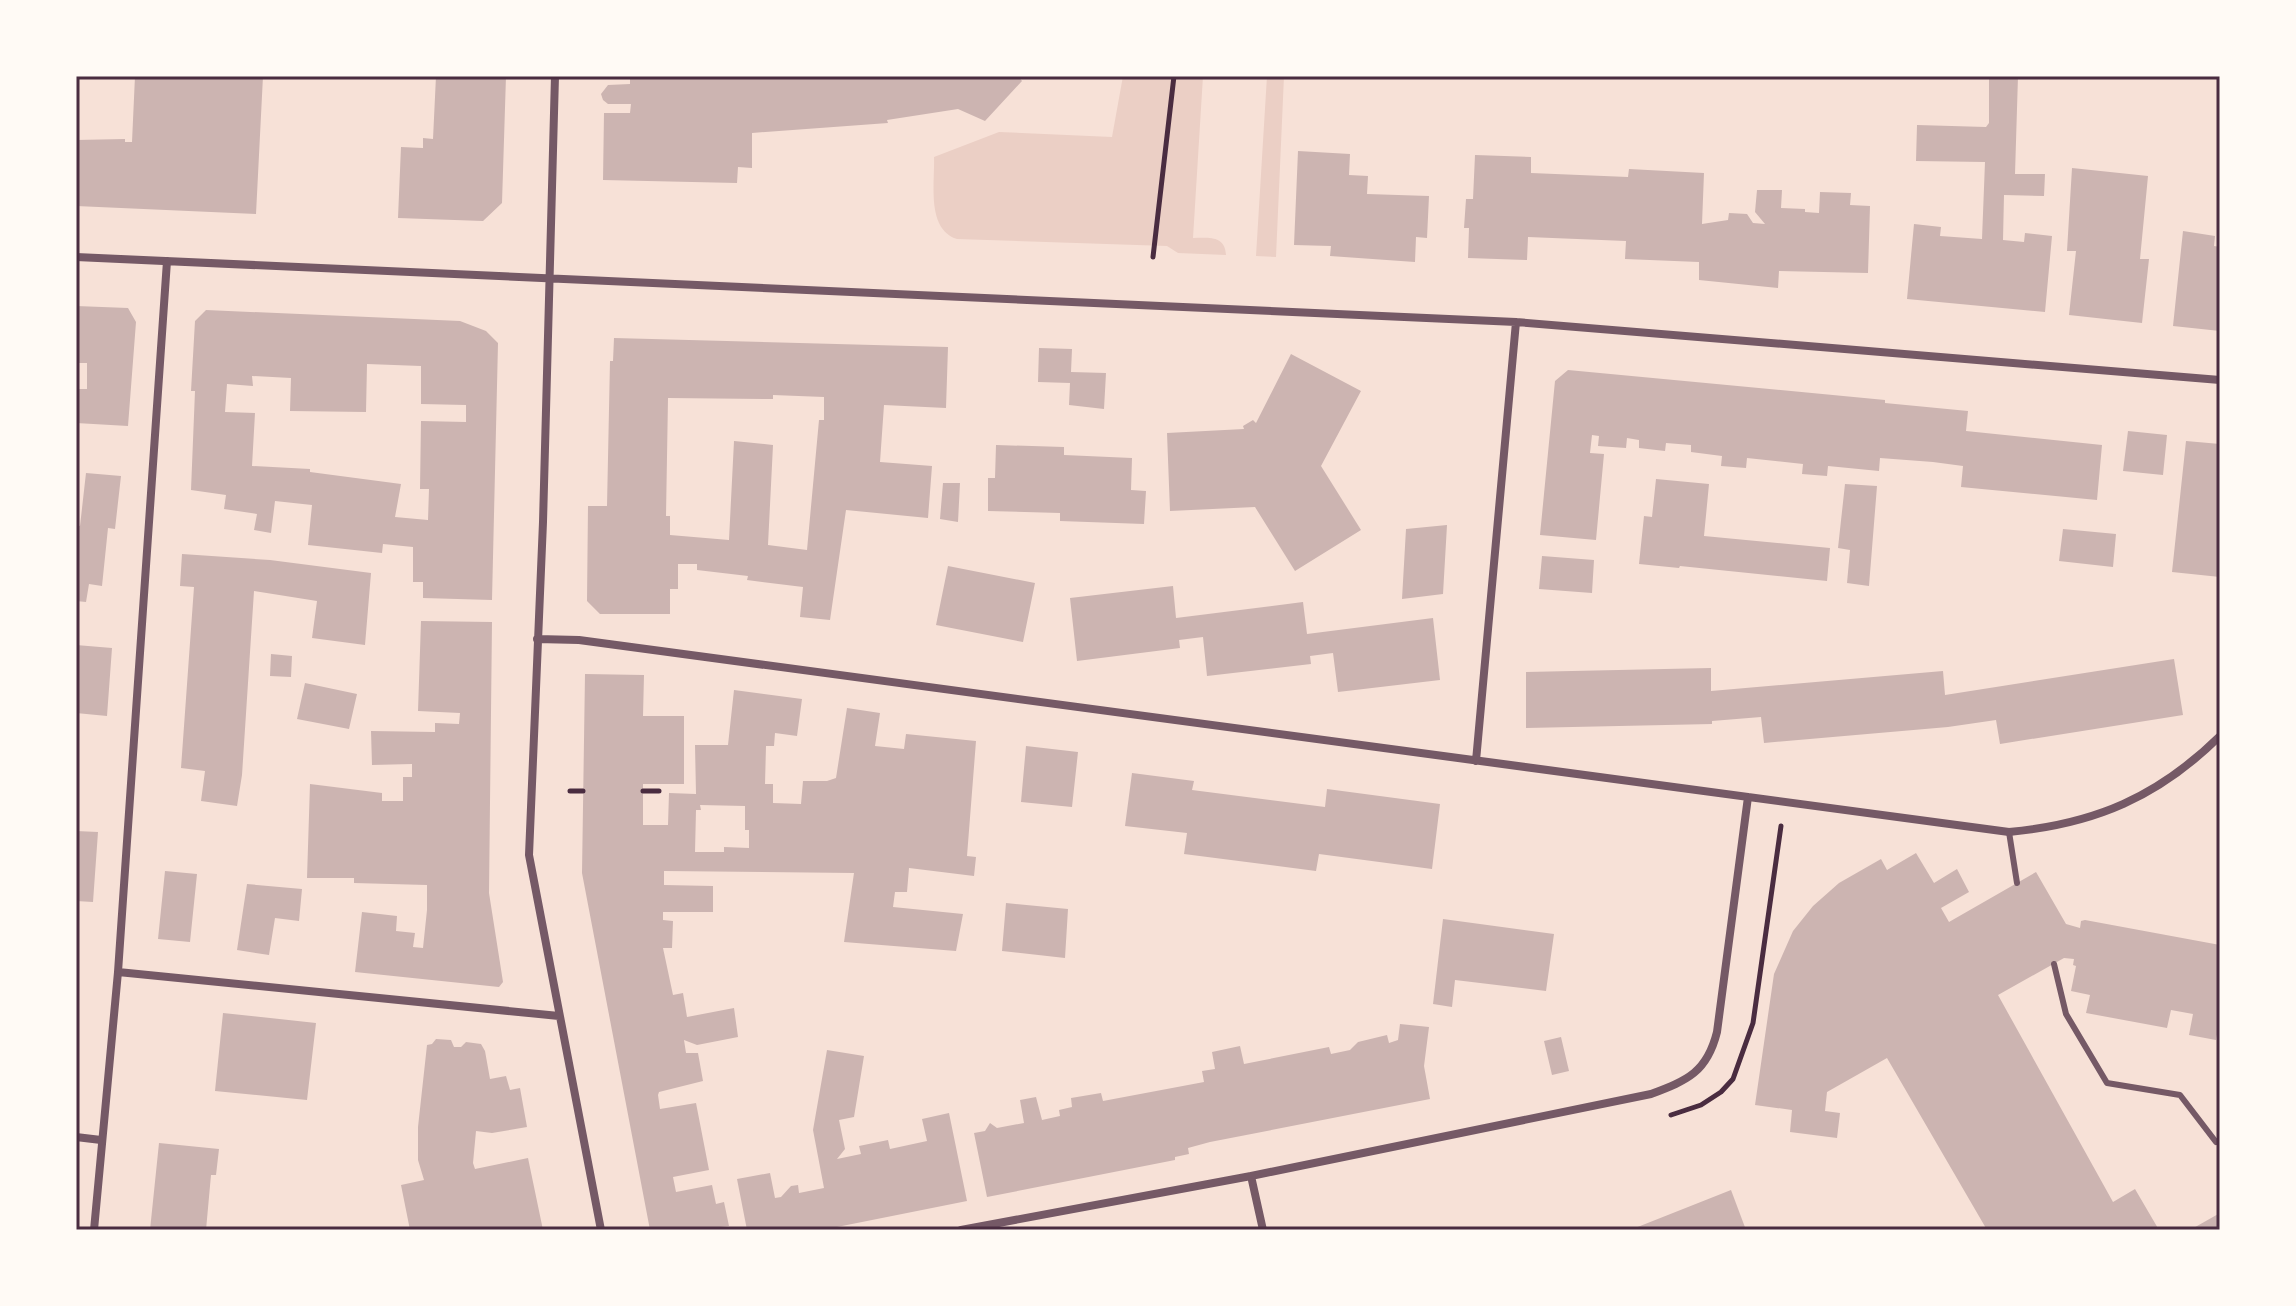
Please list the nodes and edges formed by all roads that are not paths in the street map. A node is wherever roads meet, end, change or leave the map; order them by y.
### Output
1 (555, 76) edge
2 (76, 257) edge
3 (167, 261) junction
4 (549, 279) junction
5 (1516, 322) junction
6 (2220, 380) edge
7 (537, 639) junction
8 (2220, 736) edge
9 (1476, 761) junction
10 (1748, 797) junction
11 (2009, 832) junction
12 (2017, 883) dead end
13 (2054, 964) dead end
14 (118, 972) junction
15 (559, 1016) junction
16 (76, 1137) edge
17 (101, 1140) junction
18 (2216, 1142) dead end
19 (1251, 1176) junction
20 (94, 1230) edge
21 (601, 1230) edge
22 (961, 1230) edge
23 (1263, 1230) edge

1 - 4 street
2 - 3 street
3 - 4 street
3 - 14 street
4 - 5 street
4 - 7 street
5 - 6 street
5 - 9 street
7 - 9 street
7 - 15 street
8 - 11 street
9 - 10 street
10 - 11 street
10 - 19 street
11 - 12 lane
13 - 18 lane
14 - 15 street
14 - 17 street
15 - 21 street
16 - 17 street
17 - 20 street
19 - 22 street
19 - 23 street

